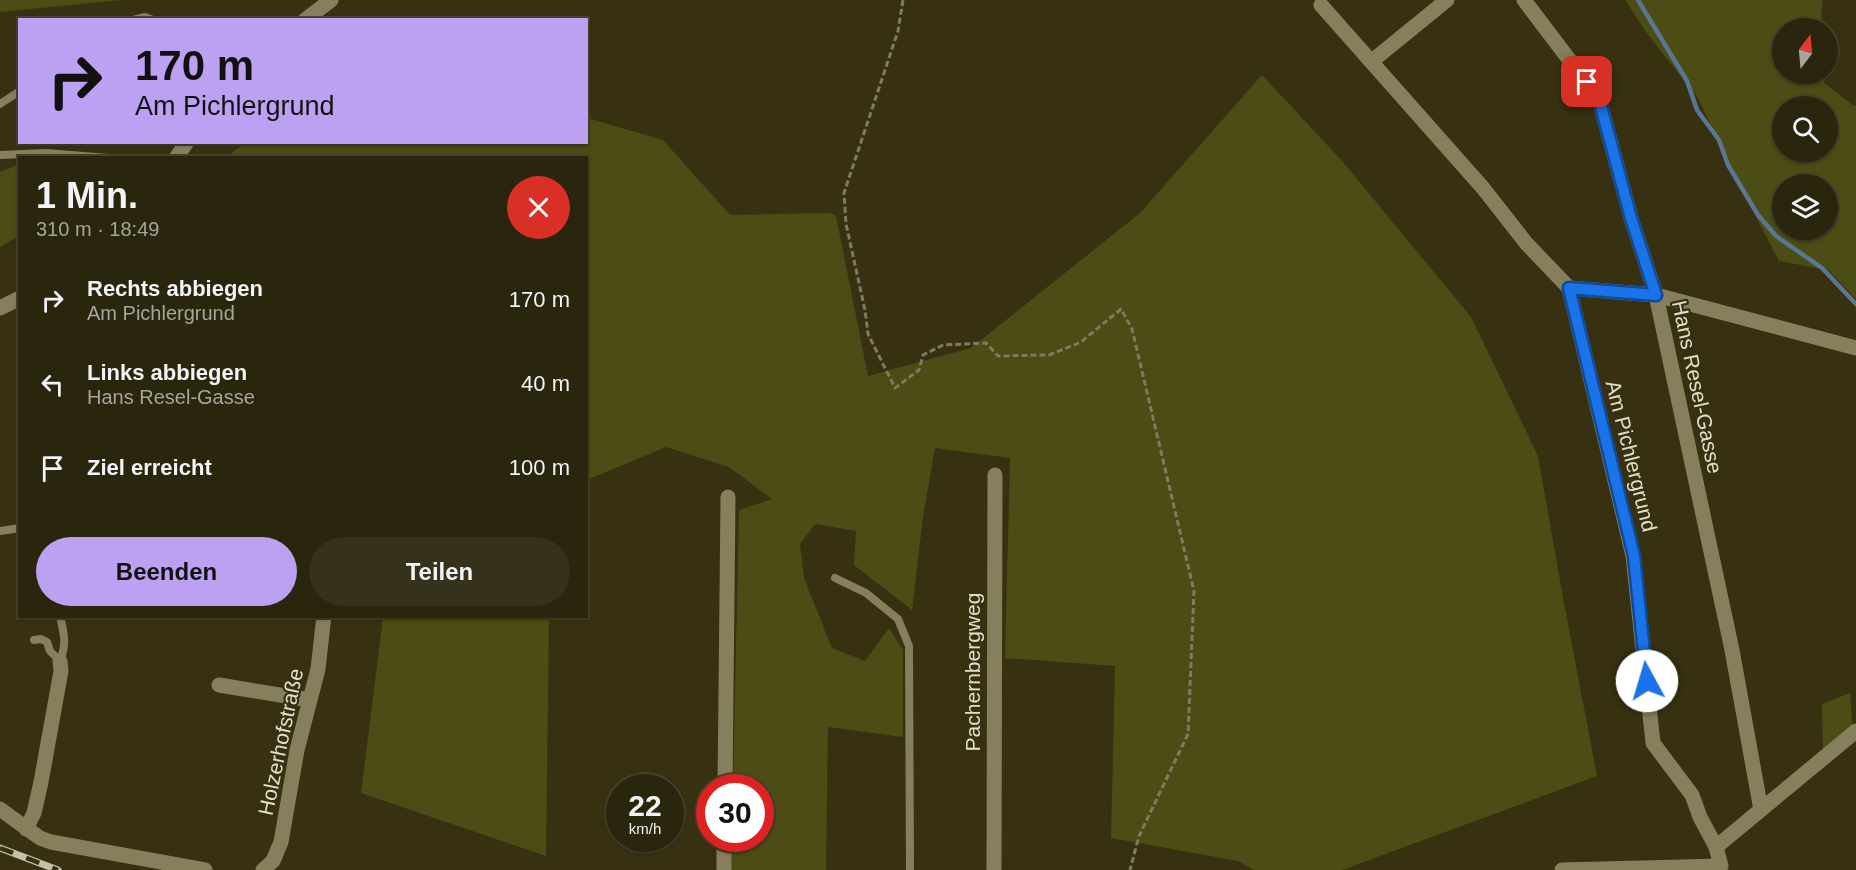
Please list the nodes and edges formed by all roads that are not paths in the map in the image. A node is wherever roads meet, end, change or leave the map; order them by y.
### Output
1 (331, 0) edge
2 (1447, 0) edge
3 (1524, 0) edge
4 (1321, 5) dead end
5 (308, 18) edge
6 (1372, 61) junction
7 (18, 92) edge
8 (0, 104) edge
9 (0, 155) edge
10 (83, 156) edge
11 (1569, 288) junction
12 (1656, 295) junction
13 (18, 299) edge
14 (0, 308) edge
15 (1856, 348) edge
16 (994, 475) dead end
17 (728, 497) dead end
18 (18, 528) edge
19 (0, 531) edge
20 (835, 578) dead end
21 (60, 618) edge
22 (324, 618) edge
23 (34, 640) dead end
24 (60, 661) junction
25 (219, 685) dead end
26 (309, 700) junction
27 (1856, 731) edge
28 (725, 774) edge
29 (0, 809) edge
30 (1761, 810) junction
31 (26, 829) junction
32 (1716, 847) junction
33 (724, 852) edge
34 (1722, 868) edge
35 (205, 870) edge
36 (263, 870) edge
37 (724, 870) edge
38 (910, 870) edge
39 (994, 870) edge
40 (1562, 870) edge

1 - 5 street
2 - 6 street
3 - 12 street, Hans Resel-Gasse
4 - 6 street
6 - 11 street
7 - 8 lane
9 - 10 lane
11 - 12 street
11 - 32 street, Am Pichlergrund
12 - 15 street
12 - 30 street, Hans Resel-Gasse
13 - 14 street
16 - 39 street, Pachernbergweg
17 - 28 street
18 - 19 lane
20 - 38 lane
21 - 24 lane
22 - 26 street, Holzerhofstraße
23 - 24 lane
24 - 31 street
25 - 26 street
26 - 36 street, Holzerhofstraße
27 - 30 street
29 - 31 street
30 - 32 street
31 - 35 street
32 - 34 street
33 - 37 street
34 - 40 street

